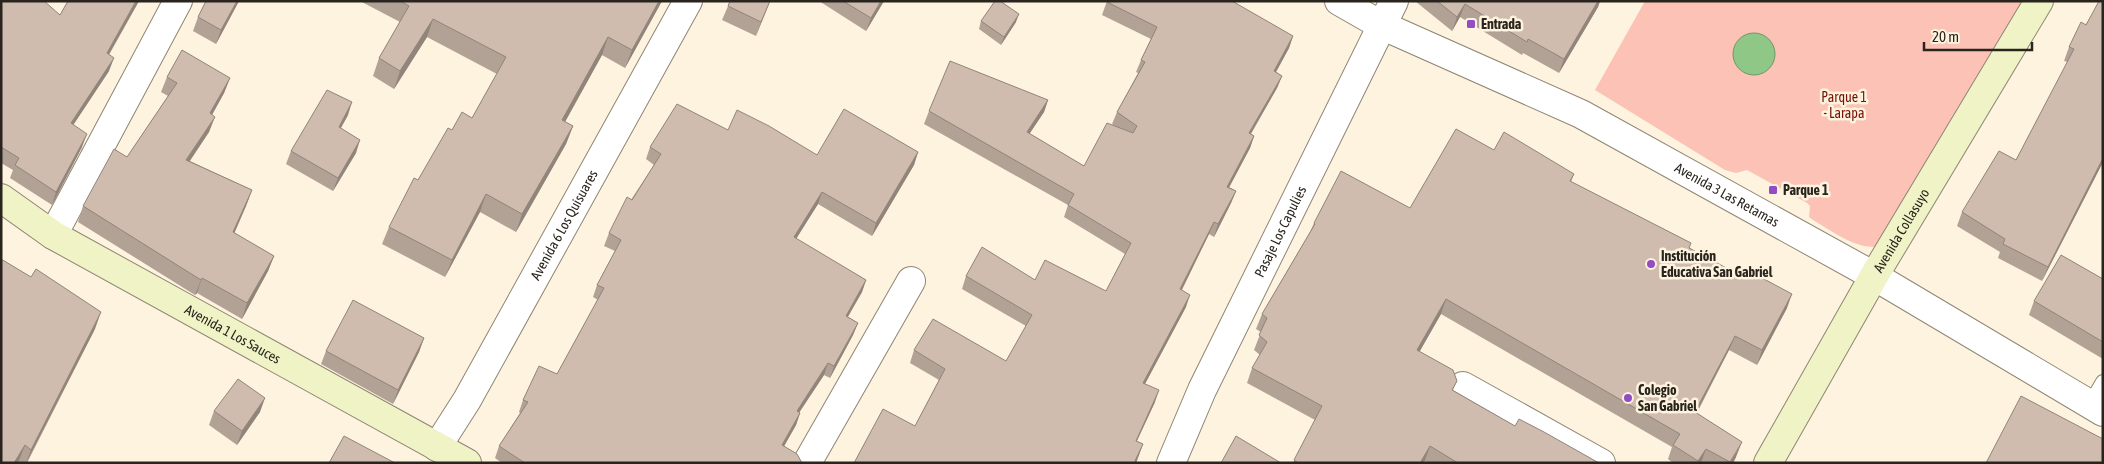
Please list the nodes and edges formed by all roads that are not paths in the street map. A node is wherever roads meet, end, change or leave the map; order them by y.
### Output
1 (178, 1) edge
2 (688, 1) edge
3 (1339, 1) edge
4 (1394, 1) edge
5 (2039, 1) edge
6 (1381, 25) junction
7 (1, 198) edge
8 (53, 235) junction
9 (1874, 276) junction
10 (911, 281) dead end
11 (1463, 386) dead end
12 (2098, 399) edge
13 (437, 447) junction
14 (467, 463) edge
15 (807, 463) edge
16 (1171, 463) edge
17 (1601, 463) edge
18 (1768, 463) edge

1 - 8 street
2 - 13 street, Avenida 6 Los Quisuares
3 - 6 street, Avenida 3 Las Retamas
4 - 6 street, Pasaje Los Capulies
5 - 9 street, Avenida Collasuyo
6 - 9 street, Avenida 3 Las Retamas
6 - 16 street, Pasaje Los Capulies
7 - 8 street, Avenida 1 Los Sauces
8 - 13 street, Avenida 1 Los Sauces
9 - 12 street, Avenida 3 Las Retamas
9 - 18 street, Avenida Collasuyo
10 - 15 street
11 - 17 street
13 - 14 street, Avenida 1 Los Sauces

